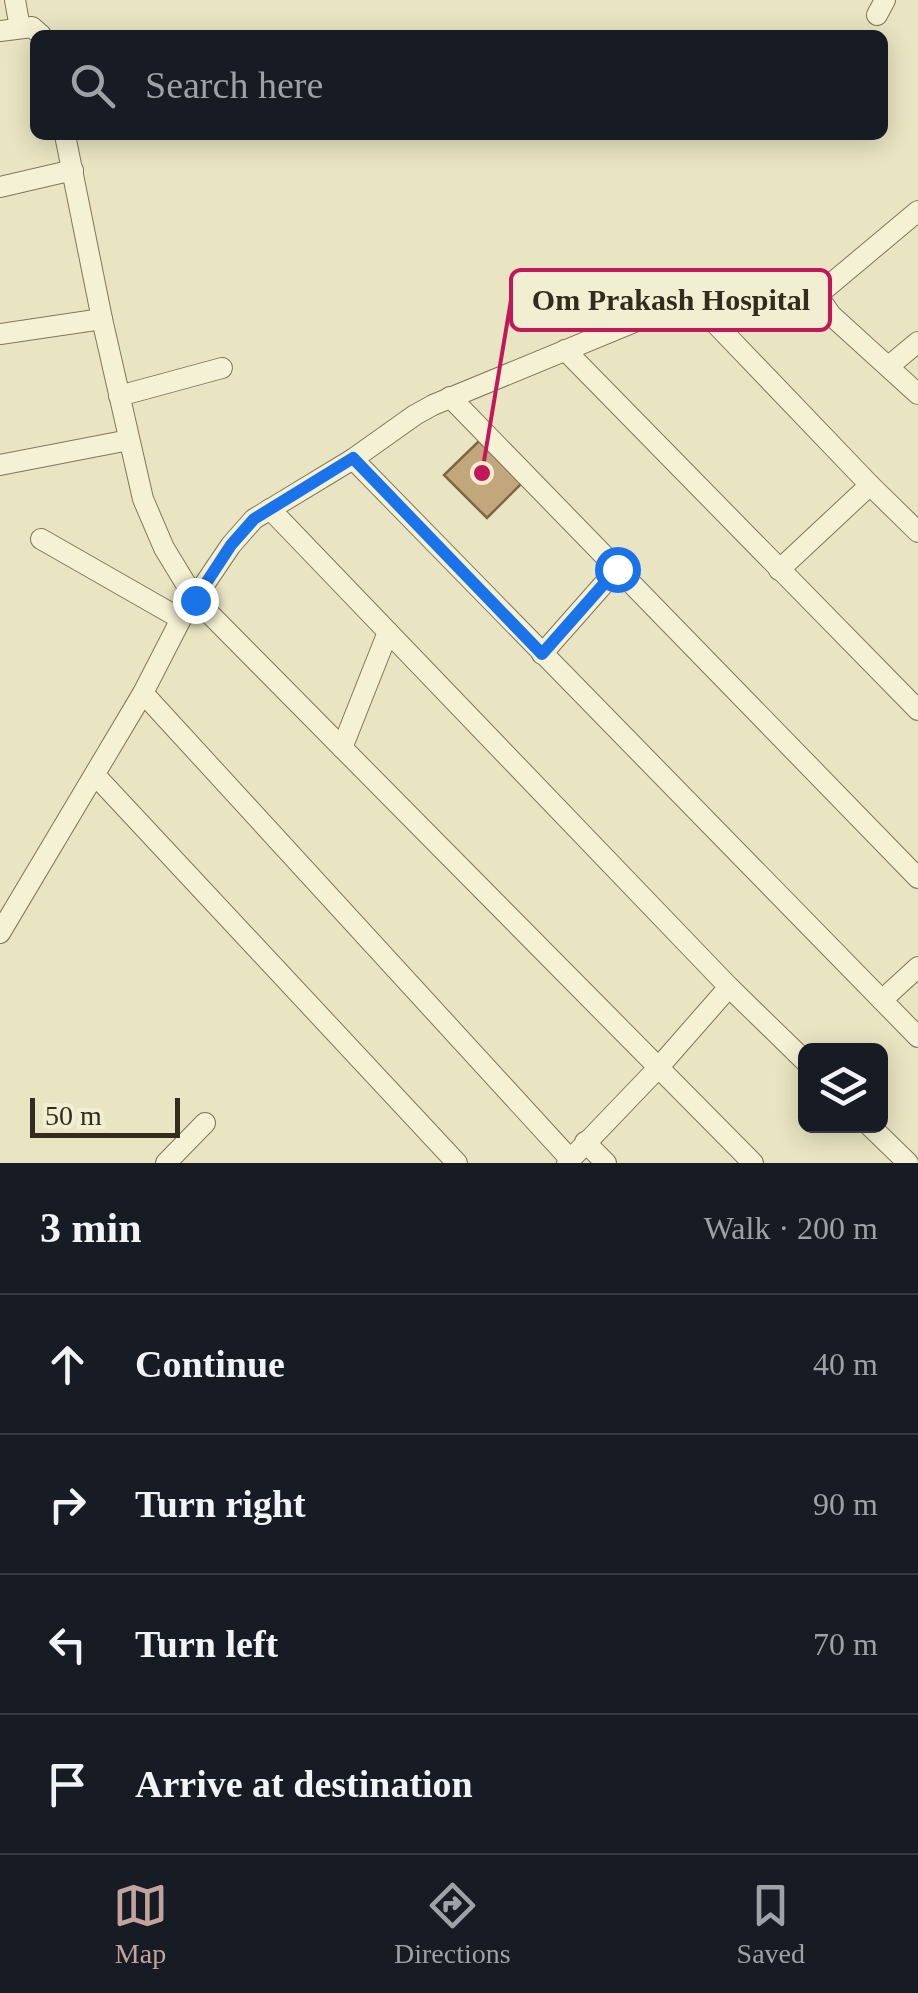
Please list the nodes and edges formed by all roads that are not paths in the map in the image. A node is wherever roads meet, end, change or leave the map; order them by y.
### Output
1 (14, 0) edge
2 (10, 29) edge
3 (35, 30) edge
4 (66, 140) edge
5 (73, 170) junction
6 (0, 186) edge
7 (918, 211) edge
8 (102, 319) junction
9 (0, 334) edge
10 (918, 342) edge
11 (564, 350) junction
12 (890, 366) junction
13 (222, 368) dead end
14 (918, 394) edge
15 (119, 396) junction
16 (450, 397) junction
17 (129, 440) junction
18 (353, 458) junction
19 (0, 464) edge
20 (870, 485) junction
21 (270, 509) junction
22 (918, 532) edge
23 (41, 538) dead end
24 (617, 569) junction
25 (778, 570) junction
26 (195, 600) junction
27 (181, 618) junction
28 (388, 632) junction
29 (542, 654) junction
30 (143, 693) junction
31 (918, 710) edge
32 (342, 748) junction
33 (94, 775) junction
34 (918, 878) edge
35 (0, 933) edge
36 (918, 968) edge
37 (729, 987) junction
38 (882, 1000) junction
39 (918, 1037) edge
40 (798, 1054) edge
41 (658, 1068) junction
42 (205, 1123) dead end
43 (877, 1133) edge
44 (585, 1142) junction
45 (568, 1161) edge
46 (166, 1163) edge
47 (457, 1163) edge
48 (606, 1163) edge
49 (753, 1163) edge
50 (908, 1163) edge

1 - 2 street
2 - 3 street
4 - 5 street
5 - 6 street
5 - 8 street
7 - 12 street
8 - 9 street
8 - 15 street
10 - 12 street
11 - 16 street
11 - 20 street
11 - 25 street
12 - 14 street
13 - 15 street
15 - 17 street
16 - 18 street
16 - 24 street
17 - 19 street
17 - 26 street
18 - 21 street
18 - 29 street
20 - 22 street
20 - 25 street
21 - 26 street
21 - 28 street
23 - 27 street
24 - 29 street
24 - 34 street
25 - 31 street
26 - 27 street
26 - 32 street
27 - 30 street
28 - 32 street
28 - 37 street
29 - 38 street
30 - 33 street
30 - 45 street
32 - 41 street
33 - 35 street
33 - 47 street
36 - 38 street
37 - 40 street
37 - 41 street
38 - 39 street
41 - 44 street
41 - 49 street
42 - 46 street
43 - 50 street
44 - 45 street
44 - 48 street

